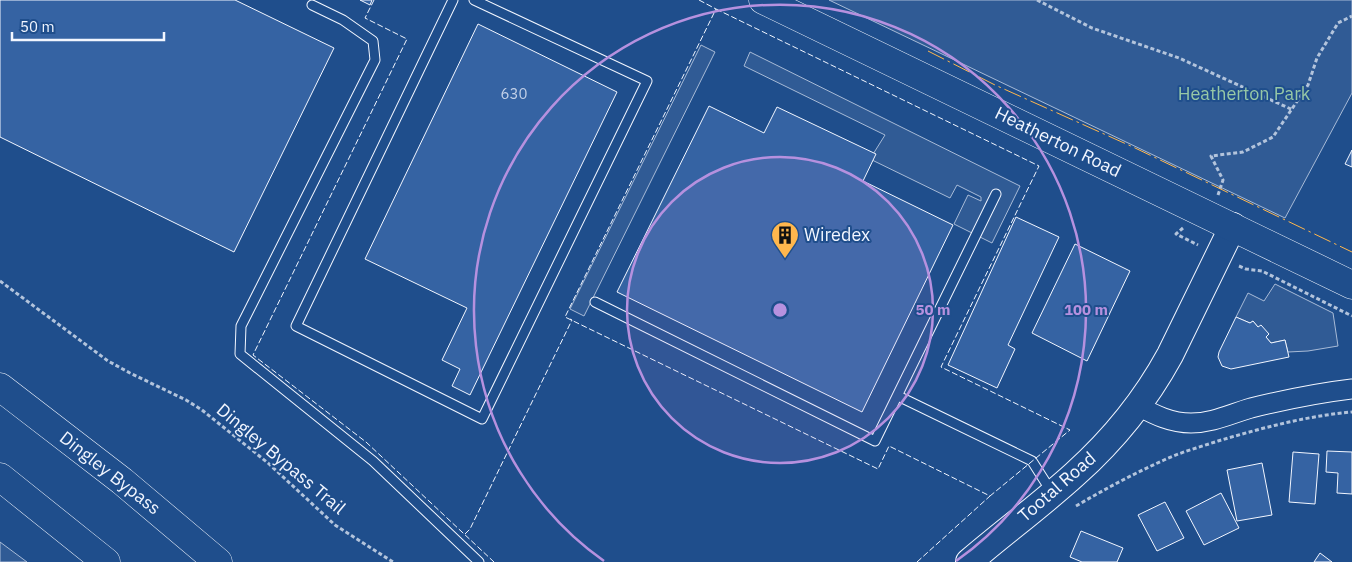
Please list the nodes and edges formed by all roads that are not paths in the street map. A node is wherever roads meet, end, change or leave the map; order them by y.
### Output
1 (453, 0) edge
2 (474, 0) edge
3 (763, 0) edge
4 (312, 5) dead end
5 (996, 194) dead end
6 (1233, 226) junction
7 (1352, 285) edge
8 (594, 302) dead end
9 (0, 387) edge
10 (1352, 389) edge
11 (898, 396) junction
12 (1138, 406) junction
13 (0, 477) edge
14 (1062, 501) junction
15 (106, 562) edge
16 (218, 562) edge
17 (479, 562) edge
18 (969, 562) edge

1 - 2 lane
3 - 6 main road, Heatherton Road
4 - 17 lane
5 - 11 lane
6 - 7 main road, Heatherton Road
6 - 12 main road, Tootal Road
8 - 11 lane
9 - 16 main road, Dingley Bypass
10 - 12 street
11 - 14 lane
12 - 14 main road, Tootal Road
13 - 15 main road
14 - 18 main road, Tootal Road

